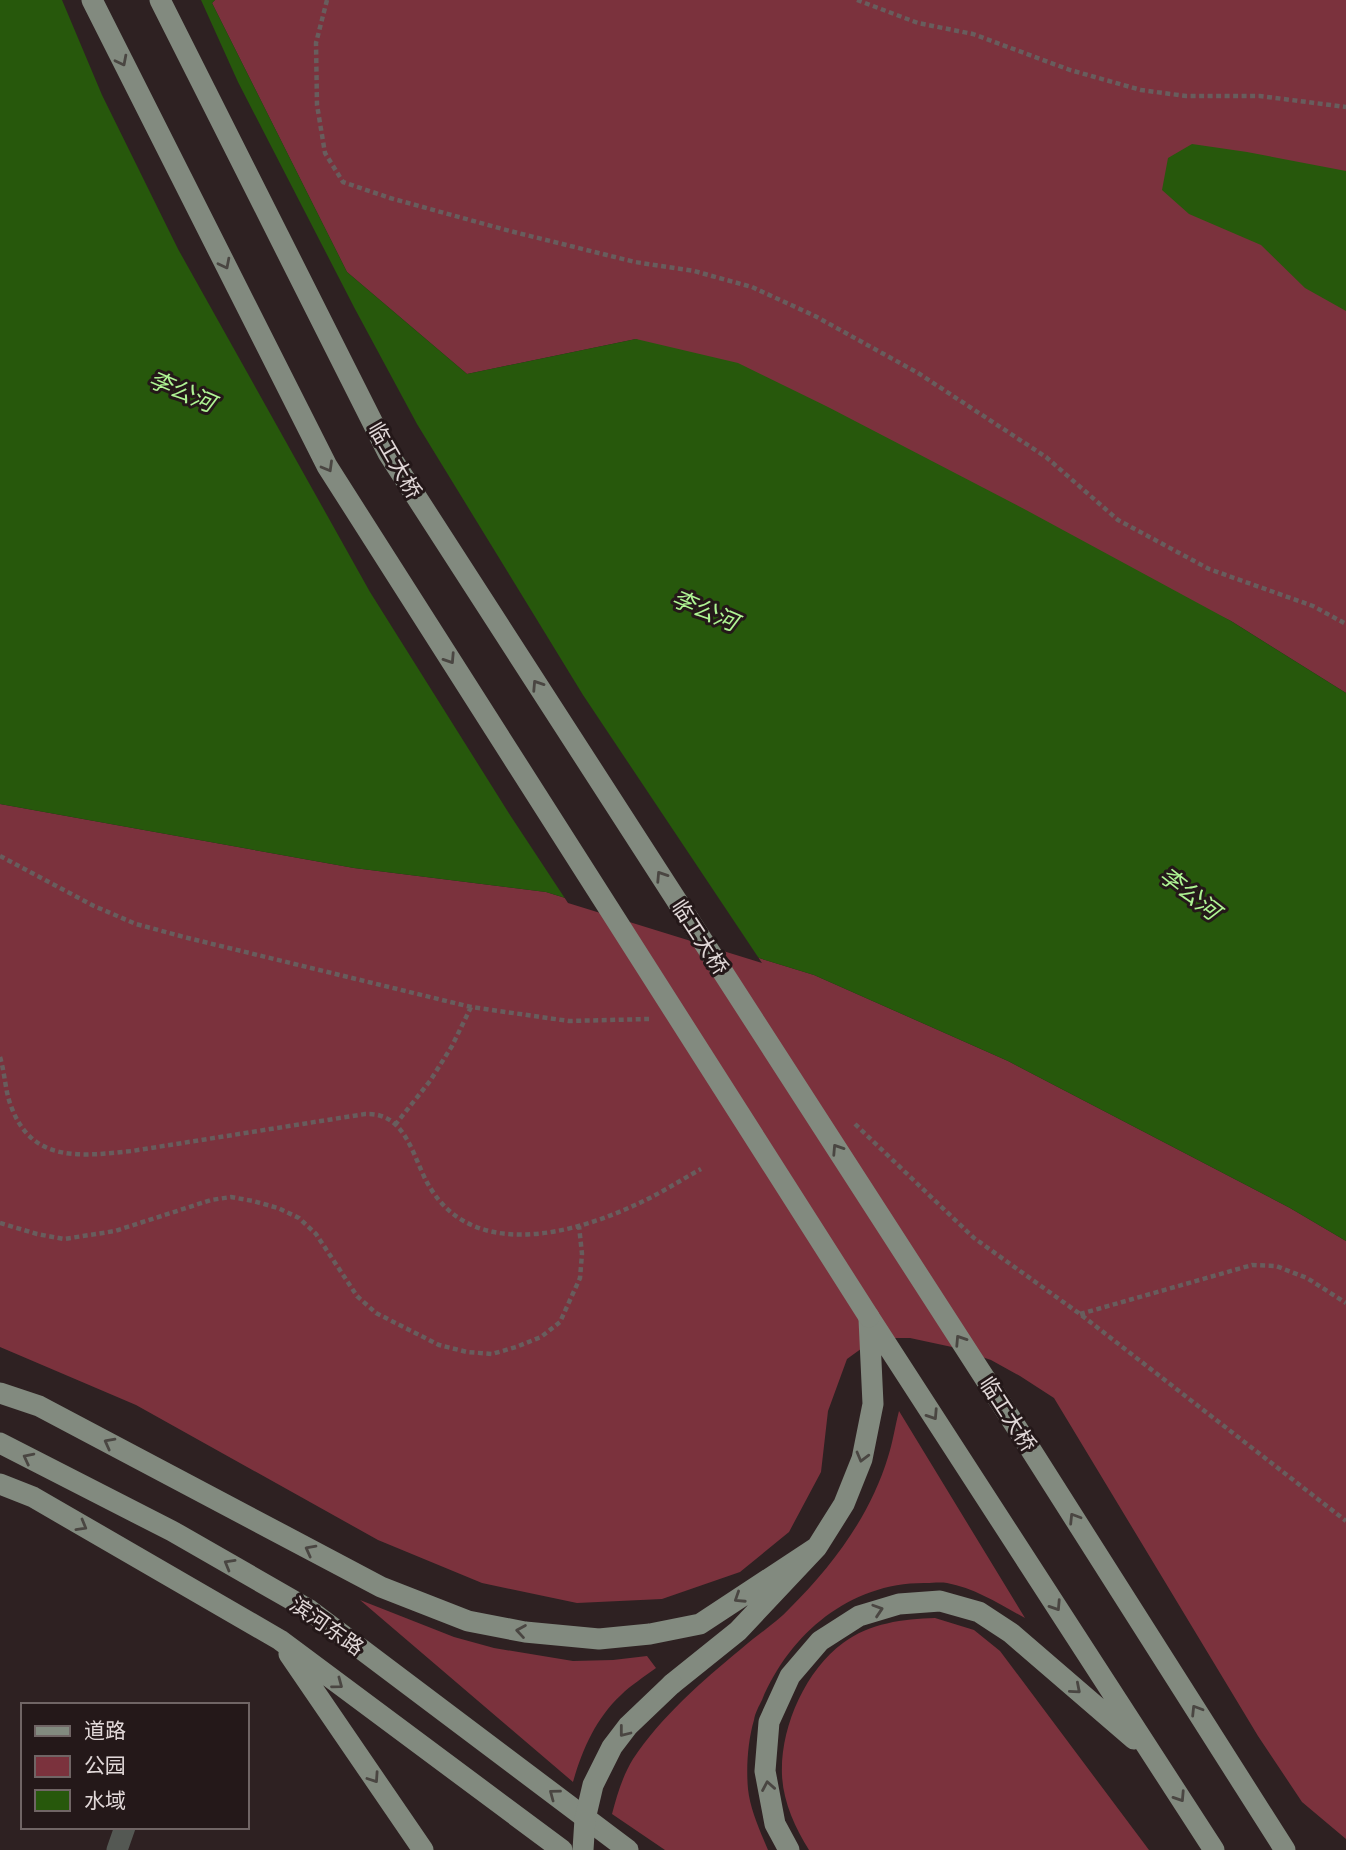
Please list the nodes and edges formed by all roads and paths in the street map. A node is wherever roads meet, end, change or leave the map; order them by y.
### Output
1 (92, 0) edge
2 (160, 0) edge
3 (327, 0) edge
4 (857, 0) edge
5 (1346, 107) edge
6 (1346, 624) edge
7 (0, 856) edge
8 (471, 1007) junction
9 (656, 1019) dead end
10 (0, 1058) edge
11 (846, 1116) dead end
12 (395, 1125) junction
13 (701, 1169) dead end
14 (0, 1223) edge
15 (579, 1226) junction
16 (1346, 1303) edge
17 (1080, 1314) junction
18 (869, 1317) junction
19 (0, 1393) edge
20 (0, 1443) edge
21 (0, 1484) edge
22 (1346, 1521) edge
23 (817, 1547) junction
24 (280, 1640) junction
25 (1152, 1754) junction
26 (124, 1829) edge
27 (1287, 1848) edge
28 (117, 1850) edge
29 (423, 1850) edge
30 (562, 1850) edge
31 (583, 1850) edge
32 (628, 1850) edge
33 (789, 1850) edge
34 (1214, 1850) edge

1 -> 18 main road, bridge
27 -> 2 main road, 临工大桥, bridge
3 - 6 path
4 - 5 path
7 - 8 path
8 - 9 path
8 - 12 path
10 - 12 path
11 - 17 path
12 - 15 path
13 - 15 path
14 - 15 path
16 - 17 path
17 - 22 path
18 -> 23 main road
18 -> 25 main road
23 -> 19 main road
32 -> 20 main road, 滨河东路
21 -> 24 main road, 滨河东路
23 -> 31 main road, bridge
24 -> 29 main road
24 -> 30 main road, 滨河东路
33 -> 25 main road
25 -> 34 main road
26 - 28 street

